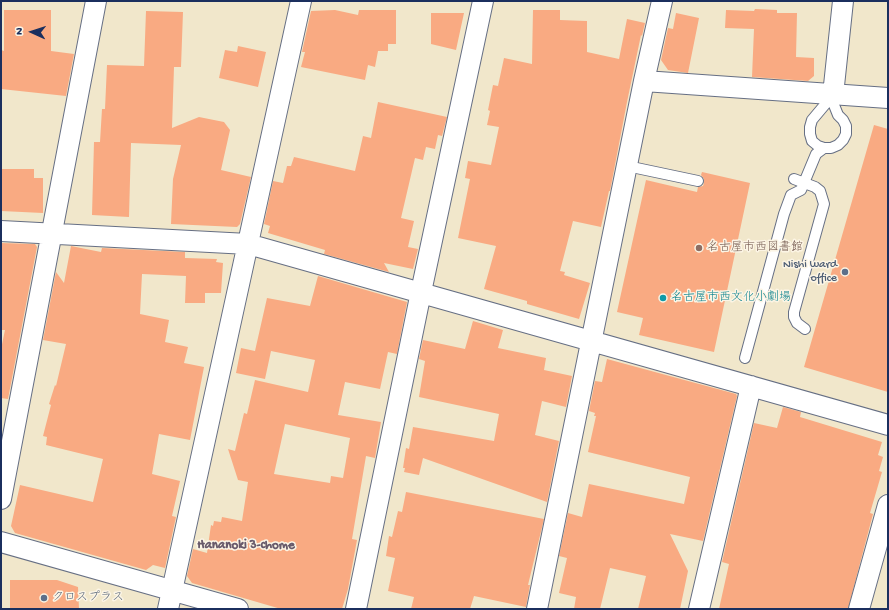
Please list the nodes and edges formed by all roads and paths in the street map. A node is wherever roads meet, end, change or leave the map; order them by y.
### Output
1 (96, 1) edge
2 (300, 1) edge
3 (483, 1) edge
4 (662, 1) edge
5 (843, 1) edge
6 (644, 81) junction
7 (833, 95) junction
8 (888, 98) edge
9 (824, 148) junction
10 (627, 166) junction
11 (698, 181) dead end
12 (799, 181) junction
13 (1, 231) edge
14 (52, 234) junction
15 (248, 244) junction
16 (420, 292) junction
17 (805, 329) dead end
18 (592, 341) junction
19 (745, 358) dead end
20 (751, 386) junction
21 (888, 425) edge
22 (1, 499) edge
23 (888, 505) edge
24 (1, 542) edge
25 (170, 600) edge
26 (238, 609) edge
27 (356, 609) edge
28 (537, 609) edge
29 (699, 609) edge
30 (859, 609) edge

1 - 14 street
2 - 15 street
3 - 16 street
4 - 6 street
5 - 7 street
6 - 7 street
6 - 10 street
7 - 8 street
7 - 9 lane
7 - 9 lane
9 - 12 lane
10 - 11 lane
10 - 18 street
12 - 17 lane
12 - 19 lane
13 - 14 street
14 - 15 street
14 - 22 street
15 - 16 street
15 - 25 street
16 - 18 street
16 - 27 street
18 - 20 street
18 - 28 street
20 - 21 street
20 - 29 street
23 - 30 street
24 - 25 street
25 - 26 street

